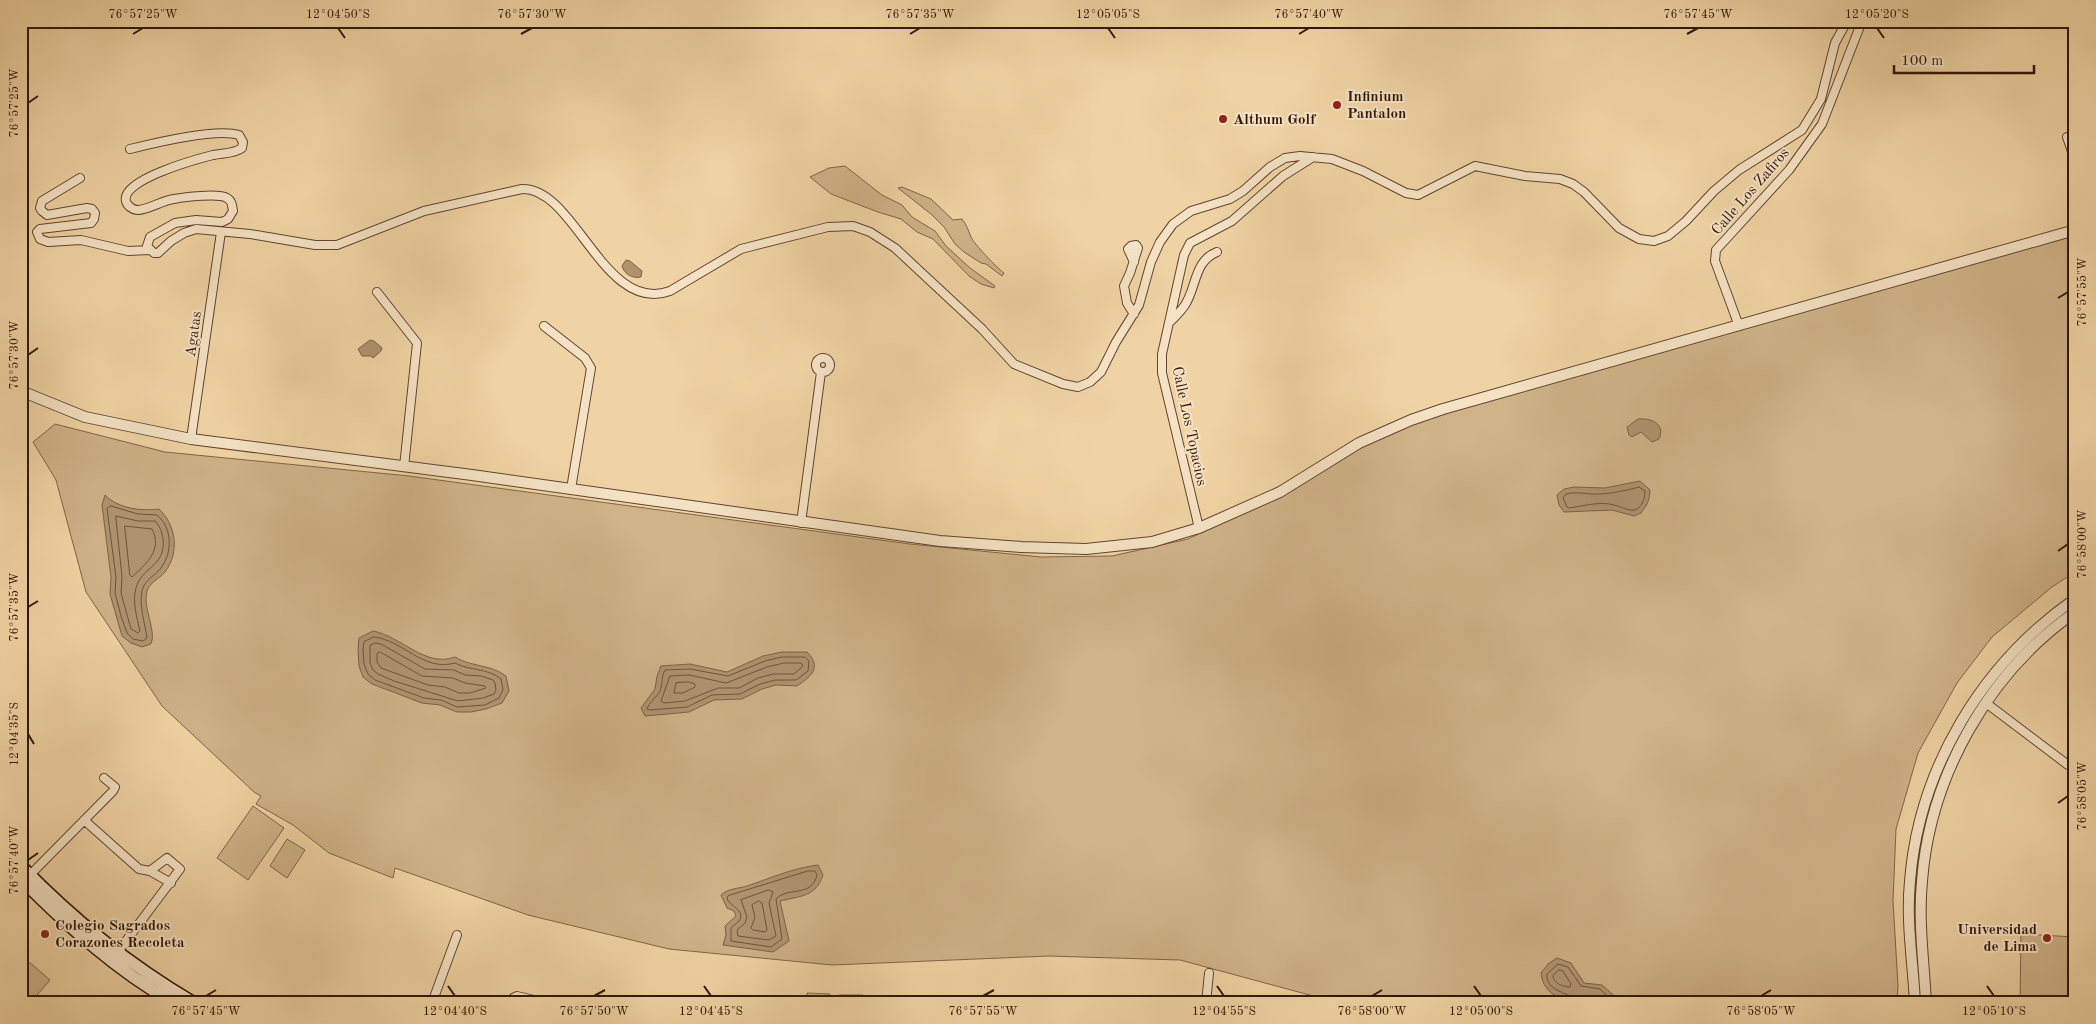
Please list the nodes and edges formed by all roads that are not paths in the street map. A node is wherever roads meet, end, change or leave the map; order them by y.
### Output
1 (1847, 21) edge
2 (1862, 21) edge
3 (2067, 137) dead end
4 (130, 149) dead end
5 (1313, 157) junction
6 (2075, 160) edge
7 (80, 178) dead end
8 (2075, 230) edge
9 (221, 232) junction
10 (150, 250) junction
11 (1217, 252) dead end
12 (1134, 262) dead end
13 (377, 292) dead end
14 (1134, 314) junction
15 (1170, 322) junction
16 (544, 326) dead end
17 (1739, 326) junction
18 (821, 372) dead end
19 (21, 391) edge
20 (191, 440) junction
21 (404, 467) junction
22 (572, 490) junction
23 (801, 523) junction
24 (1199, 528) junction
25 (2075, 599) edge
26 (2075, 612) edge
27 (1986, 703) junction
28 (2068, 765) dead end
29 (104, 778) dead end
30 (84, 820) junction
31 (150, 871) junction
32 (24, 873) edge
33 (171, 883) junction
34 (457, 934) dead end
35 (117, 953) junction
36 (1209, 973) dead end
37 (174, 1003) edge
38 (194, 1003) edge
39 (432, 1003) edge
40 (512, 1003) edge
41 (547, 1003) edge
42 (1206, 1003) edge
43 (1915, 1003) edge
44 (1926, 1003) edge

1 - 5 street
2 - 17 street, Calle Los Zafiros
3 - 6 street
4 - 10 street
5 - 14 street
5 - 15 street, Calle Los Topacios
7 - 10 street
8 - 17 street
9 - 10 street
9 - 14 street
9 - 20 street, Agatas
11 - 15 street
12 - 14 street
13 - 21 street
15 - 24 street, Calle Los Topacios
16 - 22 street
17 - 24 street
18 - 23 street
19 - 20 street
20 - 21 street
21 - 22 street
22 - 23 street
23 - 24 street
25 - 43 street
26 - 27 street
27 - 28 street
27 - 44 street
29 - 30 street
30 - 31 street
30 - 32 street
31 - 33 street
31 - 33 street
32 - 35 main road
32 - 37 main road
33 - 35 street
34 - 39 street
35 - 38 main road
36 - 42 street
40 - 41 street

